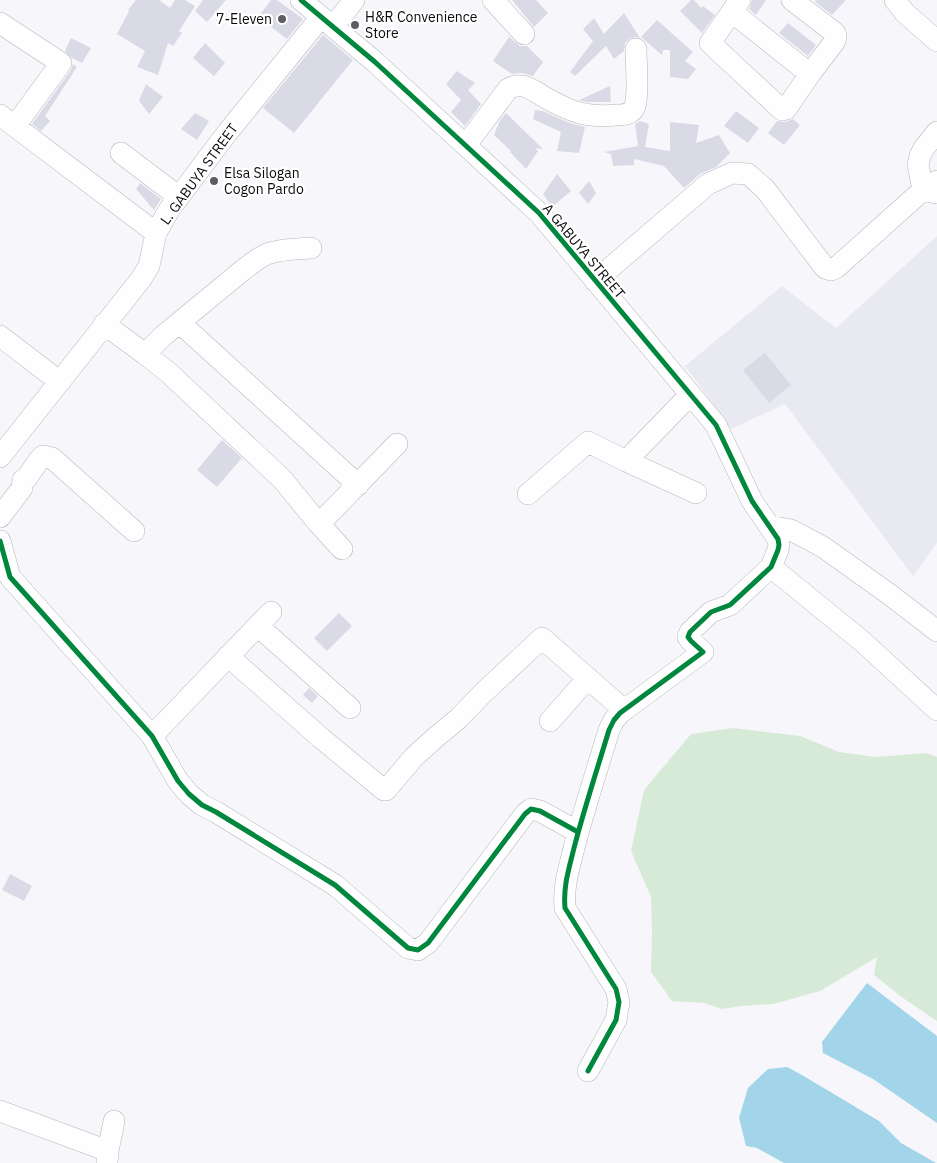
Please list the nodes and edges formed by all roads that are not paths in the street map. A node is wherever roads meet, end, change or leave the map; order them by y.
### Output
1 (301, 0) edge
2 (354, 0) edge
3 (492, 0) edge
4 (792, 0) edge
5 (895, 0) edge
6 (736, 6) edge
7 (327, 22) junction
8 (0, 23) edge
9 (524, 34) dead end
10 (937, 41) edge
11 (636, 49) dead end
12 (810, 74) junction
13 (8, 121) edge
14 (937, 132) edge
15 (466, 145) junction
16 (121, 153) dead end
17 (932, 188) edge
18 (179, 197) junction
19 (156, 233) junction
20 (311, 248) dead end
21 (595, 281) junction
22 (180, 323) junction
23 (104, 324) junction
24 (0, 336) edge
25 (145, 354) junction
26 (60, 382) junction
27 (690, 395) junction
28 (397, 444) dead end
29 (0, 457) edge
30 (626, 461) junction
31 (0, 465) edge
32 (23, 480) junction
33 (358, 485) junction
34 (696, 493) dead end
35 (528, 494) dead end
36 (0, 517) edge
37 (319, 524) junction
38 (769, 526) junction
39 (134, 531) dead end
40 (0, 542) edge
41 (342, 550) dead end
42 (770, 567) junction
43 (909, 610) junction
44 (937, 610) edge
45 (937, 631) edge
46 (228, 656) junction
47 (588, 678) junction
48 (350, 708) dead end
49 (624, 710) junction
50 (937, 710) edge
51 (550, 721) dead end
52 (152, 736) junction
53 (578, 832) junction
54 (588, 1071) dead end
55 (0, 1111) edge
56 (114, 1121) dead end
57 (108, 1157) edge

1 - 7 street, A GABUYA STREET
2 - 7 street, L. GABUYA STREET
3 - 9 street
4 - 12 street
5 - 10 street
6 - 12 street
6 - 12 street
7 - 15 street, A GABUYA STREET
7 - 18 street, L. GABUYA STREET
8 - 13 street
11 - 15 street
13 - 19 street
14 - 17 street
15 - 21 street, A GABUYA STREET
16 - 18 street
17 - 21 street
18 - 19 street, L. GABUYA STREET
19 - 23 street, L. GABUYA STREET
20 - 22 street
21 - 27 street, A GABUYA STREET
22 - 25 street
22 - 33 street
23 - 25 street
23 - 26 street, L. GABUYA STREET
24 - 26 street
25 - 37 street
26 - 29 street, L. GABUYA STREET
27 - 30 street
27 - 38 street, A GABUYA STREET
28 - 33 street
30 - 34 street
30 - 35 street
31 - 32 street
32 - 36 street
32 - 39 street
33 - 37 street
37 - 41 street
38 - 42 street, A GABUYA STREET
38 - 43 street
40 - 52 street
42 - 49 street
42 - 50 street
43 - 44 street
43 - 45 street
46 - 47 street
46 - 48 street
46 - 52 street
47 - 49 street
47 - 51 street
49 - 53 street
52 - 53 street
53 - 54 street
55 - 57 street
56 - 57 street

